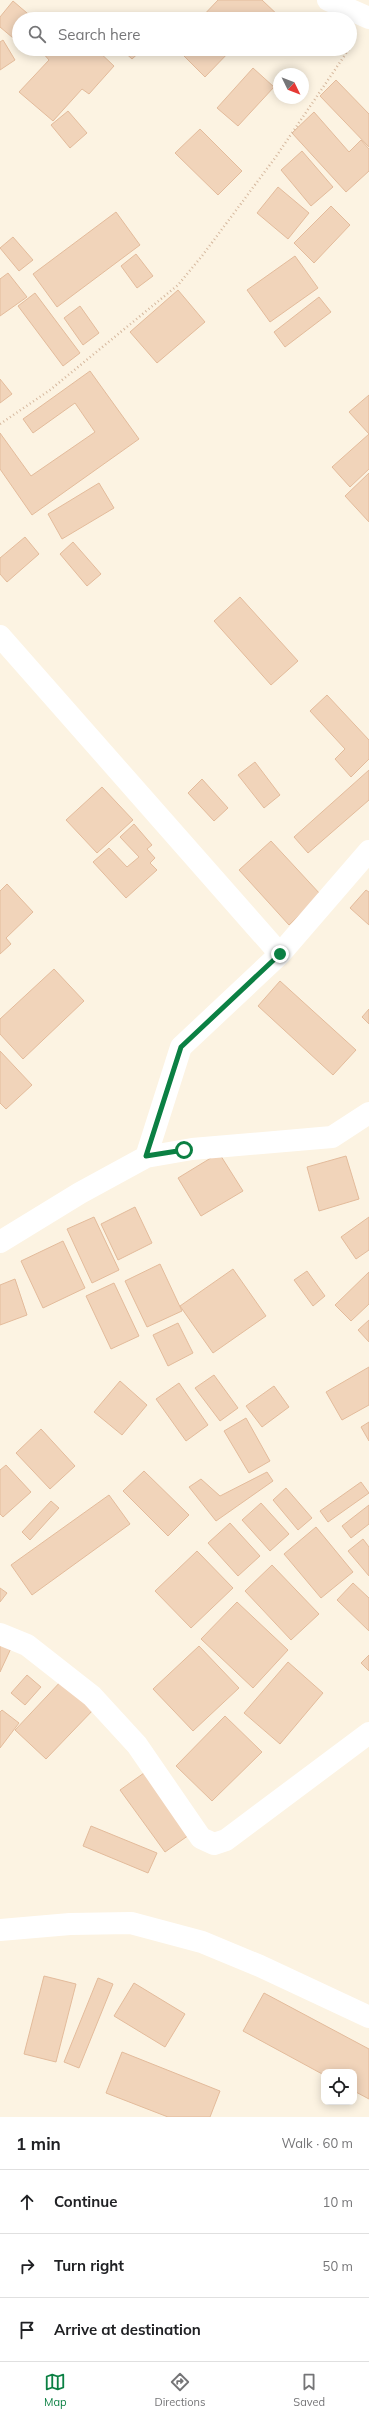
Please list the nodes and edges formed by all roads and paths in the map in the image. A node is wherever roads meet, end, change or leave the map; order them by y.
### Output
1 (328, 0) edge
2 (355, 12) edge
3 (357, 13) edge
4 (369, 18) edge
5 (345, 56) edge
6 (0, 424) edge
7 (0, 636) edge
8 (369, 851) edge
9 (280, 954) junction
10 (369, 1113) edge
11 (146, 1156) junction
12 (0, 1242) edge
13 (0, 1634) edge
14 (369, 1733) edge
15 (0, 1930) edge
16 (369, 2017) edge

1 - 2 street
3 - 4 street
5 - 6 path
7 - 9 street
8 - 9 street
9 - 11 street
10 - 11 street
11 - 12 street
13 - 14 street
15 - 16 street

